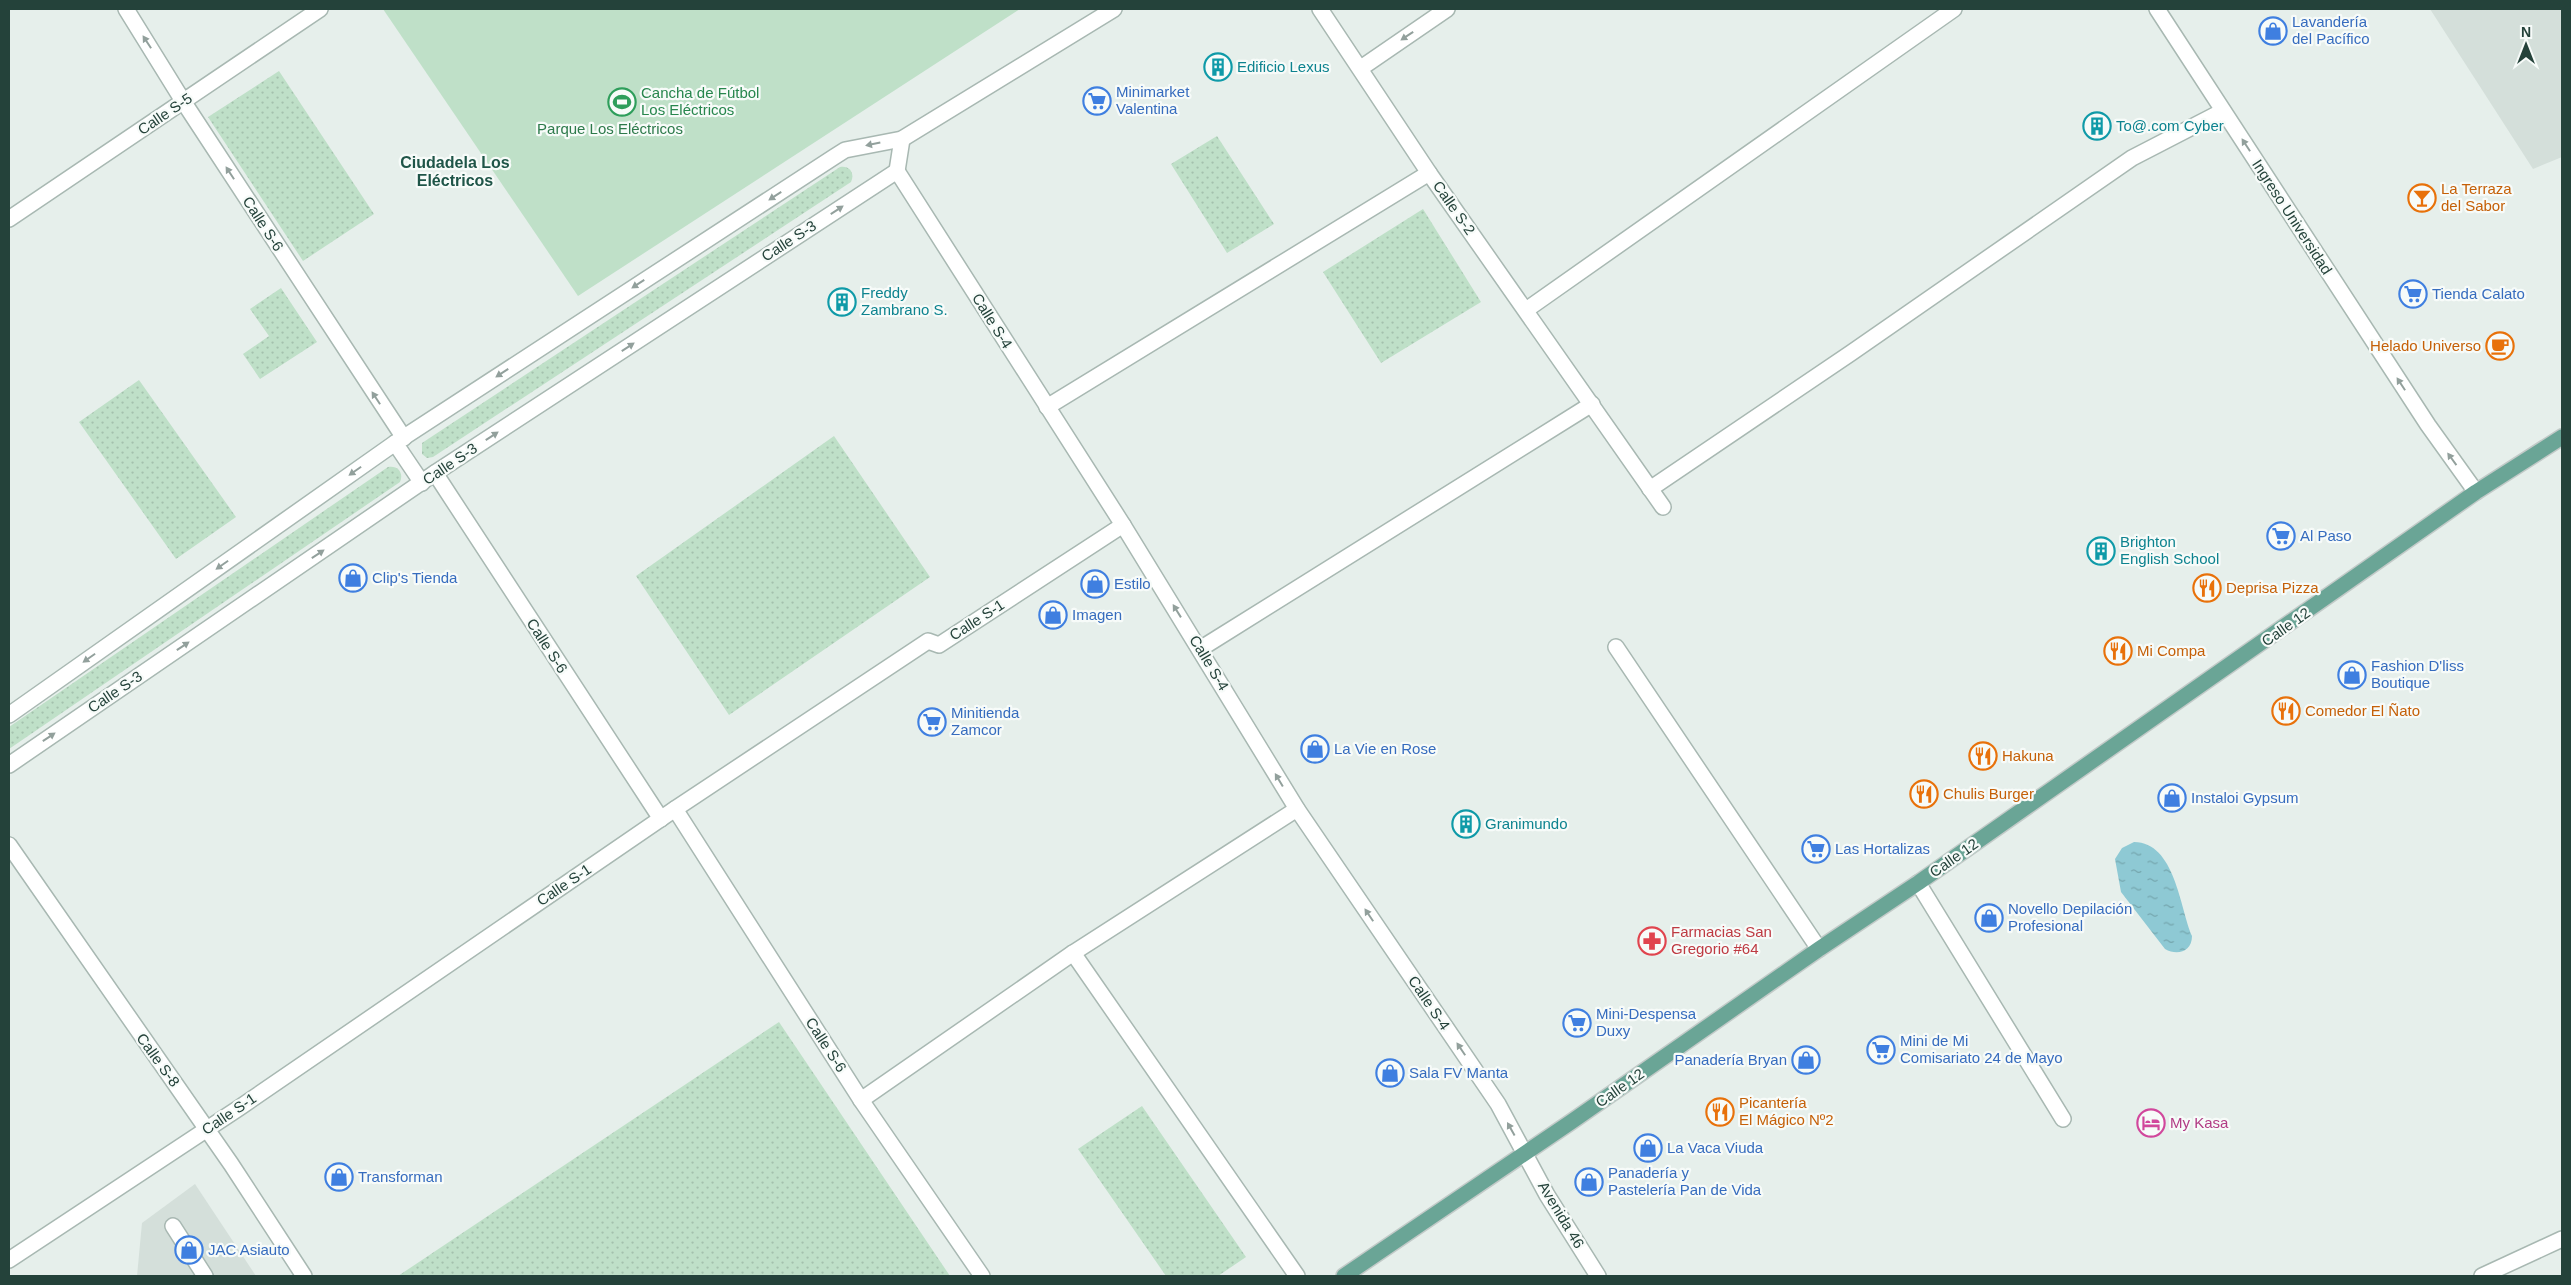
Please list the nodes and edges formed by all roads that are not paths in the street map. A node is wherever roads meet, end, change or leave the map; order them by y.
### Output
1 (126, 9) edge
2 (320, 9) edge
3 (1114, 9) edge
4 (1320, 9) edge
5 (1447, 9) edge
6 (1954, 9) edge
7 (2157, 9) edge
8 (1360, 68) junction
9 (184, 102) junction
10 (2224, 111) junction
11 (902, 138) junction
12 (897, 171) junction
13 (1429, 173) junction
14 (9, 219) edge
15 (1526, 310) junction
16 (1592, 404) junction
17 (1047, 407) junction
18 (2562, 437) edge
19 (399, 440) junction
20 (435, 473) junction
21 (422, 483) junction
22 (1650, 489) junction
23 (2476, 492) junction
24 (1663, 507) dead end
25 (1123, 525) junction
26 (1616, 647) dead end
27 (1200, 649) junction
28 (9, 715) edge
29 (9, 765) edge
30 (675, 809) junction
31 (1297, 809) junction
32 (661, 819) junction
33 (9, 845) edge
34 (1918, 883) junction
35 (1819, 948) junction
36 (1073, 953) junction
37 (861, 1100) junction
38 (2063, 1119) dead end
39 (206, 1129) junction
40 (1525, 1153) junction
41 (173, 1226) dead end
42 (2562, 1239) edge
43 (9, 1260) edge
44 (205, 1276) edge
45 (304, 1276) edge
46 (982, 1276) edge
47 (1297, 1276) edge
48 (1344, 1276) edge
49 (1598, 1276) edge
50 (2482, 1276) edge

9 -> 1 street, Calle S-6
2 - 9 street, Calle S-5
3 - 11 street
4 - 8 street, Calle S-2
5 -> 8 street
6 - 15 street
7 - 10 street, Ingreso Universidad
8 - 13 street, Calle S-2
9 - 14 street, Calle S-5
19 -> 9 street, Calle S-6
10 - 22 street
23 -> 10 street, Ingreso Universidad
11 - 12 street
11 -> 19 street
12 - 17 street, Calle S-4
20 -> 12 street, Calle S-3
13 - 15 street, Calle S-2
13 - 17 street
15 - 16 street, Calle S-2
16 - 22 street, Calle S-2
16 - 27 street
17 - 25 street, Calle S-4
18 - 23 main road, Calle 12
19 - 21 street, Calle S-6
19 -> 28 street
20 - 21 street, Calle S-3
20 - 32 street, Calle S-6
29 -> 21 street, Calle S-3
22 - 24 street, Calle S-2
23 - 34 main road, Calle 12
27 -> 25 street, Calle S-4
25 - 30 street, Calle S-1
26 - 35 street
31 -> 27 street, Calle S-4
30 - 32 street, Calle S-1
30 - 37 street, Calle S-6
31 - 36 street
40 -> 31 street, Calle S-4
32 - 39 street, Calle S-1
33 - 39 street, Calle S-8
34 - 35 main road, Calle 12
34 - 38 street
35 - 40 main road, Calle 12
36 - 37 street
36 - 47 street
37 - 46 street, Calle S-6
39 - 43 street, Calle S-1
39 - 45 street, Calle S-8
40 - 48 main road, Calle 12
40 - 49 street, Avenida 46
41 - 44 street
42 - 50 street

